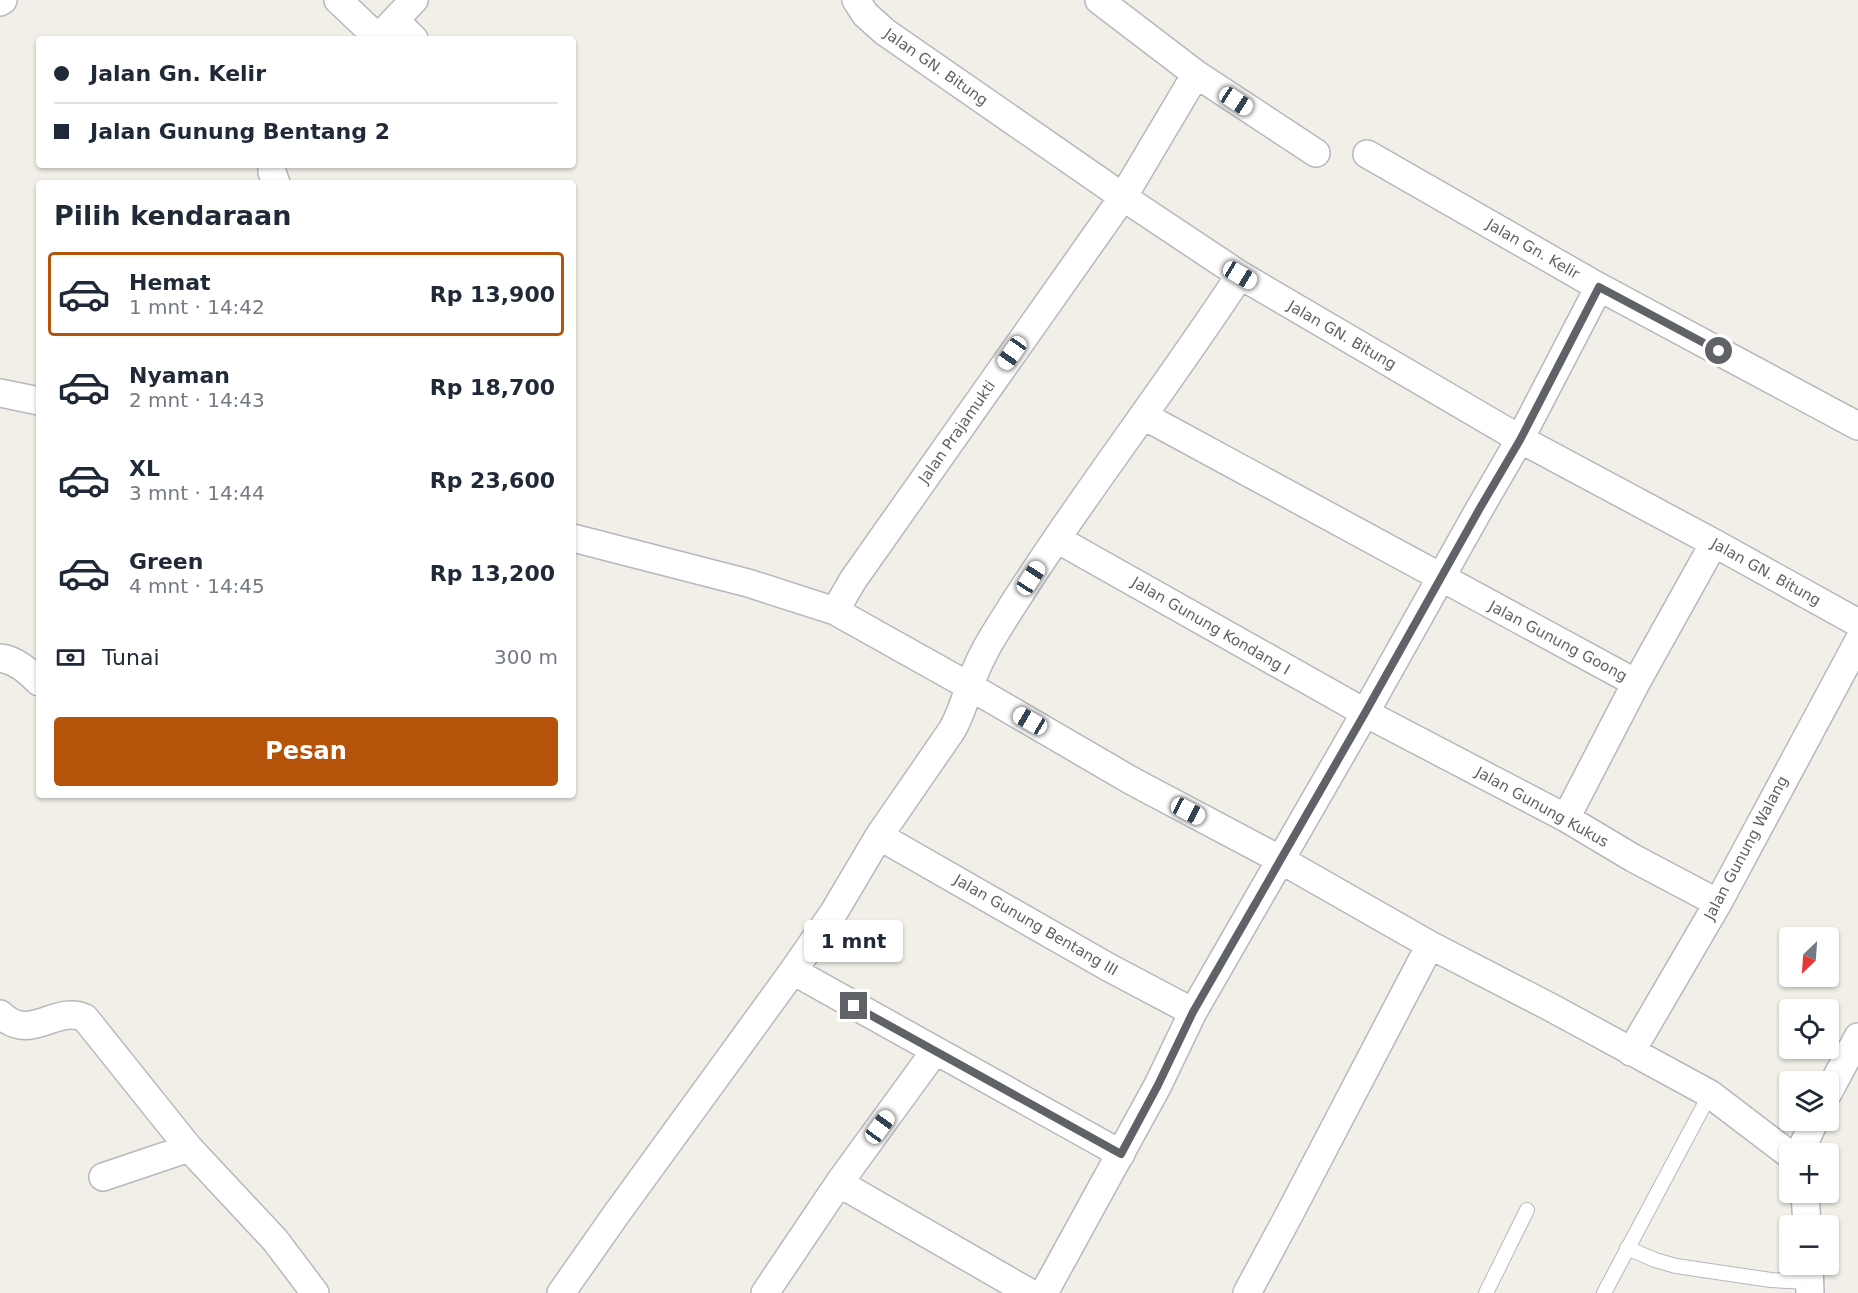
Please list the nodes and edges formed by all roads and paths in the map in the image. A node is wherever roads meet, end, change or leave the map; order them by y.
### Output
1 (338, 0) edge
2 (414, 0) edge
3 (856, 0) edge
4 (1099, 0) edge
5 (383, 32) edge
6 (401, 36) edge
7 (1196, 74) junction
8 (1316, 153) dead end
9 (1367, 154) dead end
10 (1122, 197) junction
11 (1240, 275) junction
12 (1599, 287) junction
13 (0, 393) edge
14 (36, 400) edge
15 (1144, 416) junction
16 (1858, 426) edge
17 (1520, 440) junction
18 (576, 538) edge
19 (1057, 539) junction
20 (1714, 543) junction
21 (1441, 578) junction
22 (835, 611) junction
23 (1858, 624) edge
24 (1858, 642) edge
25 (0, 658) edge
26 (36, 679) edge
27 (1636, 683) junction
28 (969, 686) junction
29 (1365, 713) junction
30 (1566, 818) junction
31 (879, 836) junction
32 (1281, 860) junction
33 (1718, 903) junction
34 (1430, 945) junction
35 (793, 971) junction
36 (1193, 1012) junction
37 (0, 1014) edge
38 (1858, 1037) edge
39 (935, 1051) junction
40 (1631, 1052) junction
41 (1839, 1073) edge
42 (1710, 1094) junction
43 (1779, 1147) edge
44 (189, 1148) junction
45 (1121, 1154) junction
46 (103, 1177) dead end
47 (839, 1183) junction
48 (1527, 1210) dead end
49 (1627, 1248) junction
50 (1809, 1280) edge
51 (315, 1293) edge
52 (561, 1293) edge
53 (765, 1293) edge
54 (1030, 1293) edge
55 (1044, 1293) edge
56 (1246, 1293) edge
57 (1486, 1293) edge
58 (1604, 1293) edge

1 - 5 street
2 - 5 street
3 - 10 street, Jalan GN. Bitung
4 - 7 street
5 - 6 street
7 - 8 street
7 - 10 street, Jalan Prajamukti
9 - 12 street, Jalan Gn. Kelir
10 - 11 street, Jalan GN. Bitung
10 - 22 street, Jalan Prajamukti
11 - 15 street
11 - 17 street, Jalan GN. Bitung
12 - 16 street, Jalan Gn. Kelir
12 - 17 street
13 - 14 street
15 - 19 street
15 - 21 street, Jalan Gunung Goong
17 - 20 street, Jalan GN. Bitung
17 - 21 street
18 - 22 street
19 - 28 street
19 - 29 street, Jalan Gunung Kondang I
20 - 23 street, Jalan GN. Bitung
20 - 27 street
21 - 27 street, Jalan Gunung Goong
21 - 29 street
22 - 28 street
24 - 33 street, Jalan Gunung Walang
25 - 26 street
27 - 30 street, Jalan Gunung Goong
28 - 31 street
28 - 32 street
29 - 30 street, Jalan Gunung Kukus
29 - 32 street
30 - 33 street, Jalan Gunung Kukus
31 - 35 street
31 - 36 street, Jalan Gunung Bentang III
32 - 34 street
32 - 36 street
33 - 40 street, Jalan Gunung Walang
34 - 40 street
34 - 56 street
35 - 39 street
35 - 52 street
36 - 45 street
37 - 44 street
38 - 41 street
39 - 45 street
39 - 47 street
40 - 42 street
42 - 43 street
42 - 49 lane
44 - 46 street
44 - 51 street
45 - 55 street
47 - 53 street
47 - 54 street
48 - 57 lane
49 - 50 lane
49 - 58 lane

